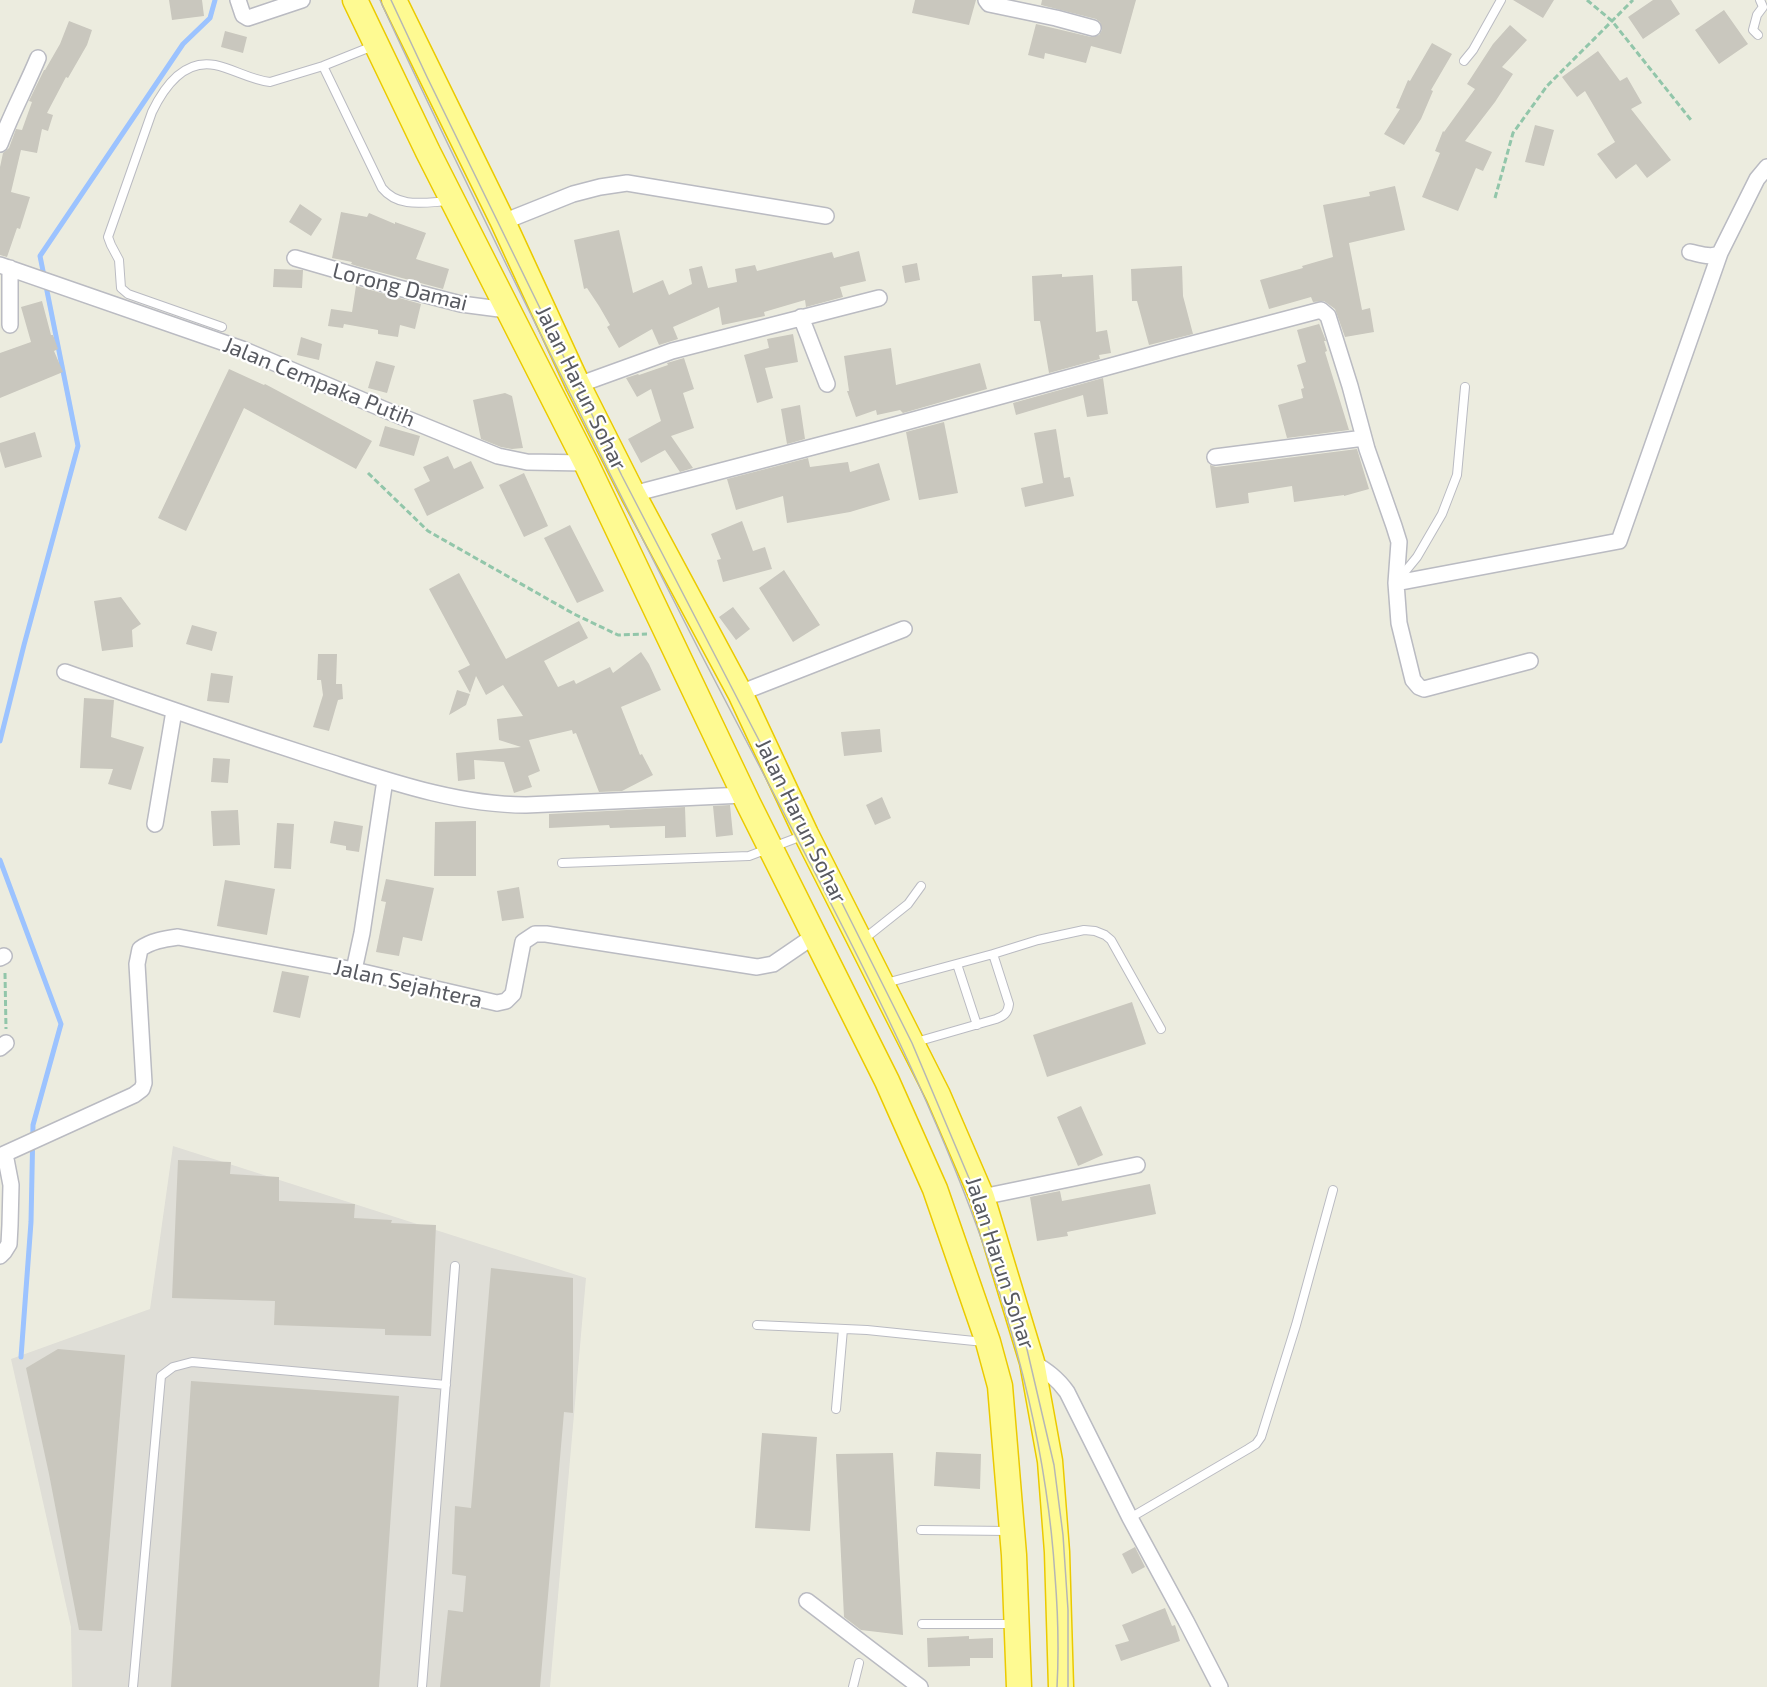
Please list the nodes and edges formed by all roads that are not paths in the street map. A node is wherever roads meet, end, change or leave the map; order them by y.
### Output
1 (238, 0) edge
2 (302, 0) edge
3 (355, 0) edge
4 (394, 0) edge
5 (986, 0) edge
6 (1501, 0) edge
7 (1760, 0) edge
8 (1093, 28) dead end
9 (1758, 35) dead end
10 (376, 44) junction
11 (38, 58) dead end
12 (1464, 61) dead end
13 (323, 66) junction
14 (0, 144) edge
15 (1767, 167) edge
16 (452, 201) junction
17 (826, 216) dead end
18 (503, 222) junction
19 (1690, 252) dead end
20 (1720, 254) junction
21 (295, 258) dead end
22 (11, 269) edge
23 (879, 298) dead end
24 (507, 310) junction
25 (801, 317) junction
26 (10, 325) dead end
27 (222, 327) dead end
28 (827, 384) dead end
29 (578, 385) junction
30 (1465, 387) dead end
31 (1364, 438) junction
32 (1215, 457) dead end
33 (586, 463) junction
34 (633, 494) junction
35 (1396, 583) junction
36 (904, 629) dead end
37 (1530, 661) dead end
38 (65, 672) dead end
39 (740, 693) junction
40 (174, 711) junction
41 (386, 780) junction
42 (744, 795) junction
43 (155, 824) dead end
44 (806, 834) junction
45 (771, 848) junction
46 (562, 863) dead end
47 (921, 886) dead end
48 (814, 936) junction
49 (861, 942) junction
50 (993, 954) junction
51 (957, 964) junction
52 (354, 970) junction
53 (882, 984) junction
54 (977, 1025) junction
55 (1161, 1029) dead end
56 (912, 1044) junction
57 (6, 1154) edge
58 (1137, 1165) dead end
59 (1333, 1190) dead end
60 (982, 1197) junction
61 (0, 1256) edge
62 (455, 1266) dead end
63 (757, 1325) dead end
64 (843, 1329) junction
65 (988, 1342) junction
66 (1032, 1362) junction
67 (446, 1385) junction
68 (836, 1409) dead end
69 (1130, 1518) junction
70 (921, 1530) dead end
71 (1012, 1531) junction
72 (807, 1601) dead end
73 (922, 1624) dead end
74 (1017, 1624) junction
75 (859, 1663) dead end
76 (133, 1687) edge
77 (422, 1687) edge
78 (853, 1687) edge
79 (920, 1687) edge
80 (1019, 1687) edge
81 (1060, 1687) edge
82 (1220, 1687) edge

1 - 2 street
3 - 10 highway, Jalan Harun Sohar
4 - 18 highway, Jalan Harun Sohar
5 - 8 street
6 - 12 lane
7 - 9 lane
10 - 13 lane
10 - 16 highway, Jalan Harun Sohar
11 - 14 street
13 - 16 lane
13 - 27 lane
15 - 20 street
16 - 24 highway, Jalan Harun Sohar
17 - 18 street
18 - 29 highway, Jalan Harun Sohar
19 - 20 street
20 - 35 street
21 - 24 street, Lorong Damai
22 - 26 street
22 - 33 street, Jalan Cempaka Putih
23 - 25 street
24 - 33 highway, Jalan Harun Sohar
25 - 28 street
25 - 29 street
29 - 34 highway, Jalan Harun Sohar
30 - 35 lane
31 - 32 street
31 - 34 street
31 - 35 street
33 - 42 highway, Jalan Harun Sohar
34 - 39 highway, Jalan Harun Sohar
35 - 37 street
36 - 39 street
38 - 40 street
39 - 44 highway, Jalan Harun Sohar
40 - 41 street
40 - 43 street
41 - 42 street
41 - 52 street
42 - 45 highway, Jalan Harun Sohar
44 - 45 lane
44 - 49 highway, Jalan Harun Sohar
45 - 46 lane
45 - 48 highway, Jalan Harun Sohar
47 - 49 lane
48 - 52 street, Jalan Sejahtera
48 - 65 highway, Jalan Harun Sohar
49 - 53 highway, Jalan Harun Sohar
50 - 51 lane
50 - 54 lane
50 - 55 lane
51 - 53 lane
51 - 54 lane
52 - 57 street, Jalan Sejahtera
53 - 56 highway, Jalan Harun Sohar
54 - 56 lane
56 - 60 highway, Jalan Harun Sohar
57 - 61 street
58 - 60 street
59 - 69 lane
60 - 66 highway, Jalan Harun Sohar
62 - 67 lane
63 - 64 lane
64 - 65 lane
64 - 68 lane
65 - 71 highway, Jalan Harun Sohar
66 - 69 street
66 - 81 highway, Jalan Harun Sohar
67 - 76 lane
67 - 77 lane
69 - 82 street
70 - 71 lane
71 - 74 highway, Jalan Harun Sohar
72 - 79 street
73 - 74 lane
74 - 80 highway, Jalan Harun Sohar
75 - 78 lane

